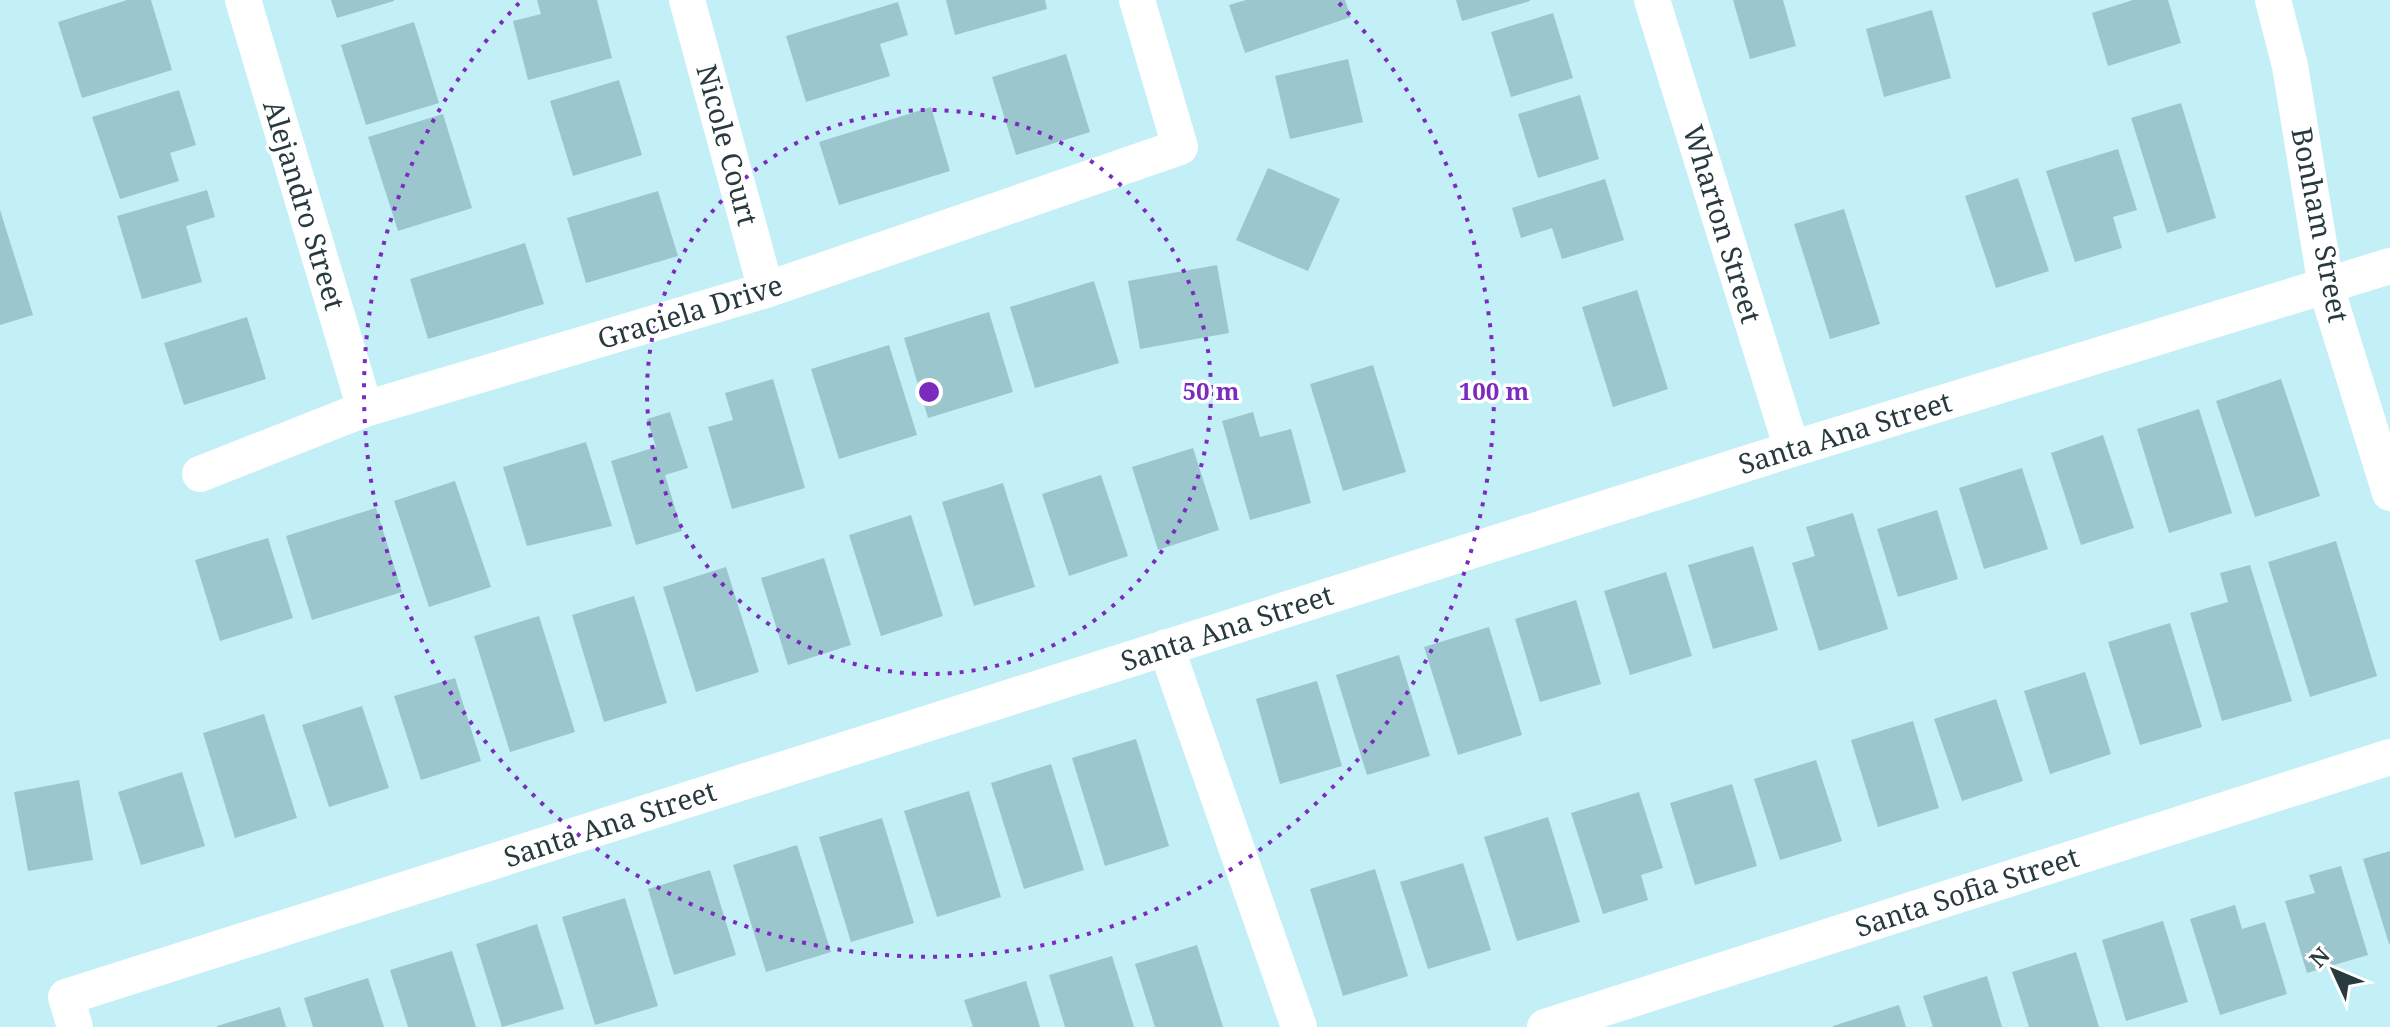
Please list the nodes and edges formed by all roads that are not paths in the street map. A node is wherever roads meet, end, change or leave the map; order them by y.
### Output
1 (243, 0) edge
2 (687, 0) edge
3 (1137, 0) edge
4 (1652, 0) edge
5 (2273, 0) edge
6 (2390, 266) edge
7 (2326, 287) junction
8 (766, 290) junction
9 (365, 409) junction
10 (1792, 449) junction
11 (200, 474) dead end
12 (2390, 493) edge
13 (1166, 647) junction
14 (2390, 757) edge
15 (70, 1012) edge
16 (1299, 1027) edge
17 (1545, 1027) edge

1 - 9 street, Alejandro Street
2 - 8 street, Nicole Court
3 - 8 street, Graciela Drive
4 - 10 street, Wharton Street
5 - 7 street, Bonham Street
6 - 7 street, Santa Ana Street
7 - 10 street, Santa Ana Street
7 - 12 street, Bonham Street
8 - 9 street, Graciela Drive
9 - 11 street, Graciela Drive
10 - 13 street, Santa Ana Street
13 - 15 street, Santa Ana Street
13 - 16 street
14 - 17 street, Santa Sofia Street

